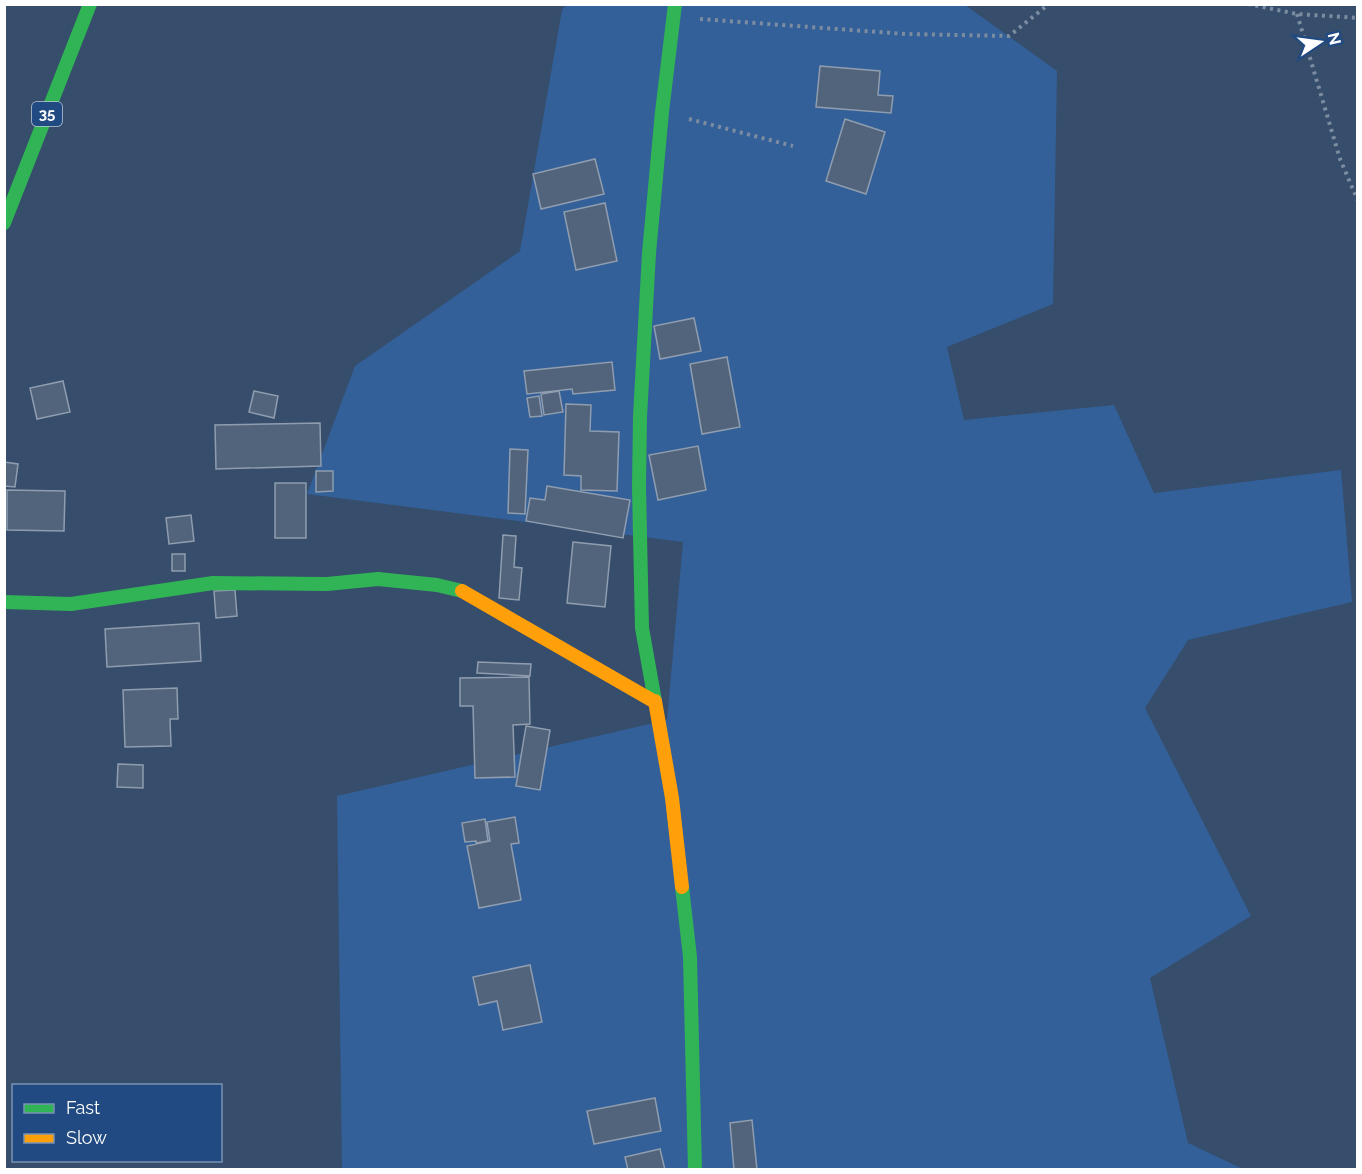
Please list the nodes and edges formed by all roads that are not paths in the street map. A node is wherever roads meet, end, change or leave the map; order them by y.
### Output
1 (90, 4) edge
2 (674, 11) edge
3 (4, 223) edge
4 (4, 602) edge
5 (655, 702) junction
6 (695, 1170) edge

1 - 3 street, 35
2 - 5 street
4 - 5 street
5 - 6 street

